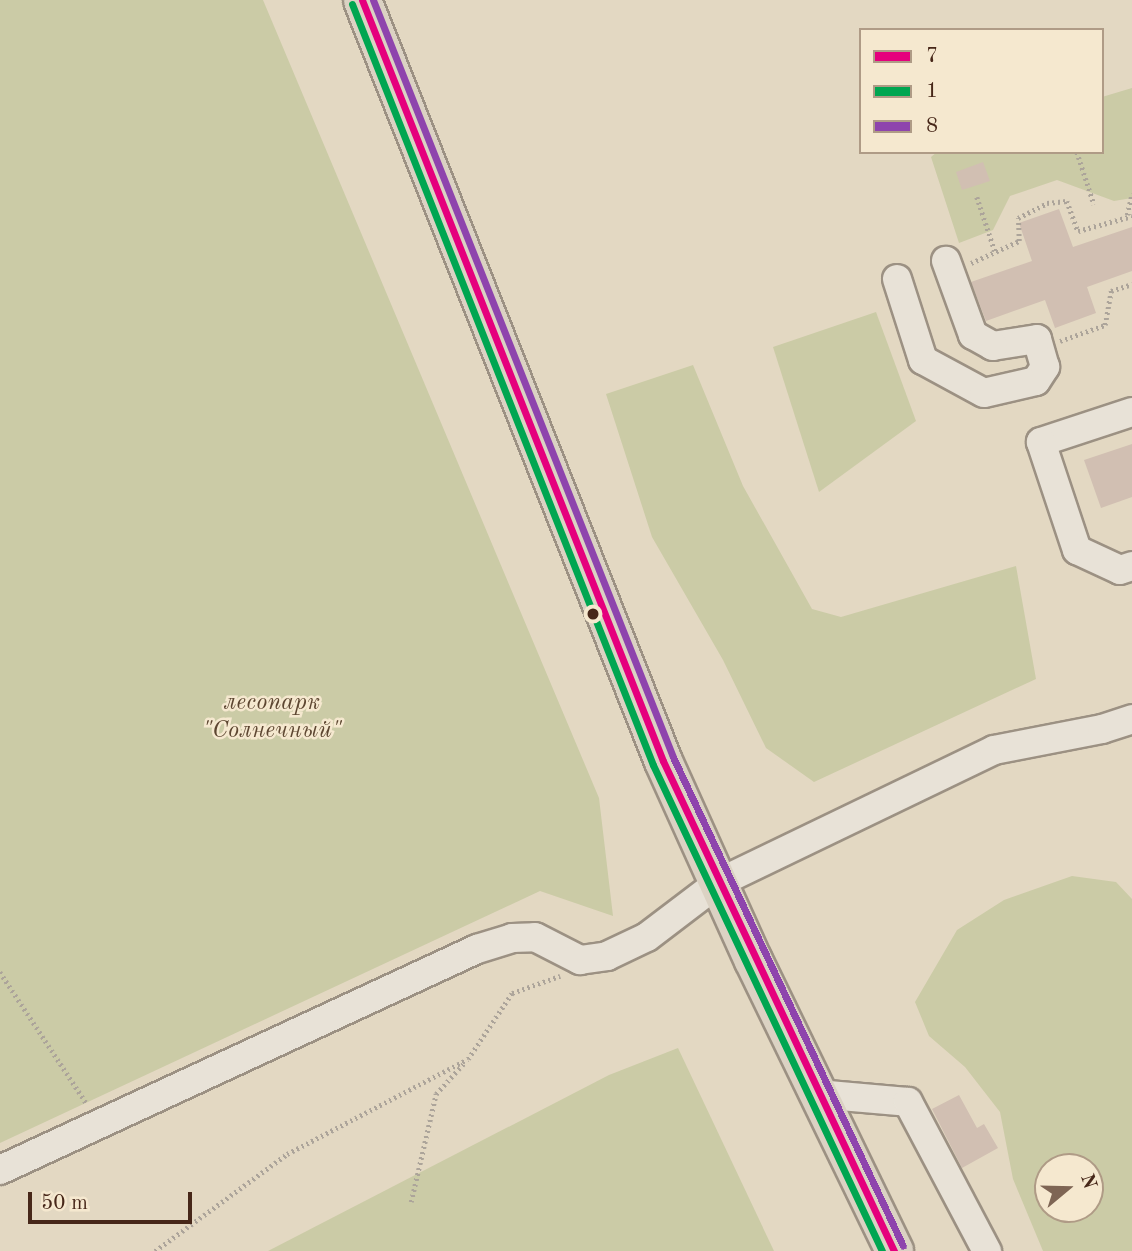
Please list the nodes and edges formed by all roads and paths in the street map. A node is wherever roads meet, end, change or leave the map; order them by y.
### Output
1 (362, 0) edge
2 (1078, 154) edge
3 (1132, 194) edge
4 (977, 197) dead end
5 (1094, 204) dead end
6 (1130, 215) edge
7 (995, 251) junction
8 (956, 267) joint
9 (897, 279) dead end
10 (1132, 284) edge
11 (1052, 339) dead end
12 (1132, 412) edge
13 (1132, 566) edge
14 (1132, 719) edge
15 (718, 883) junction
16 (580, 960) junction
17 (0, 972) edge
18 (468, 1059) junction
19 (817, 1094) junction
20 (101, 1125) junction
21 (0, 1170) edge
22 (411, 1202) dead end
23 (155, 1251) edge
24 (894, 1251) edge
25 (987, 1251) edge

1 - 15 main road
2 - 5 path
3 - 6 path
4 - 7 path
6 - 7 path
7 - 8 path
8 - 9 lane
10 - 11 path
12 - 13 lane
14 - 15 lane
15 - 16 lane
15 - 19 main road
16 - 18 path
16 - 20 lane
17 - 20 path
18 - 22 path
18 - 23 path
19 - 24 main road
19 - 25 lane
20 - 21 lane

